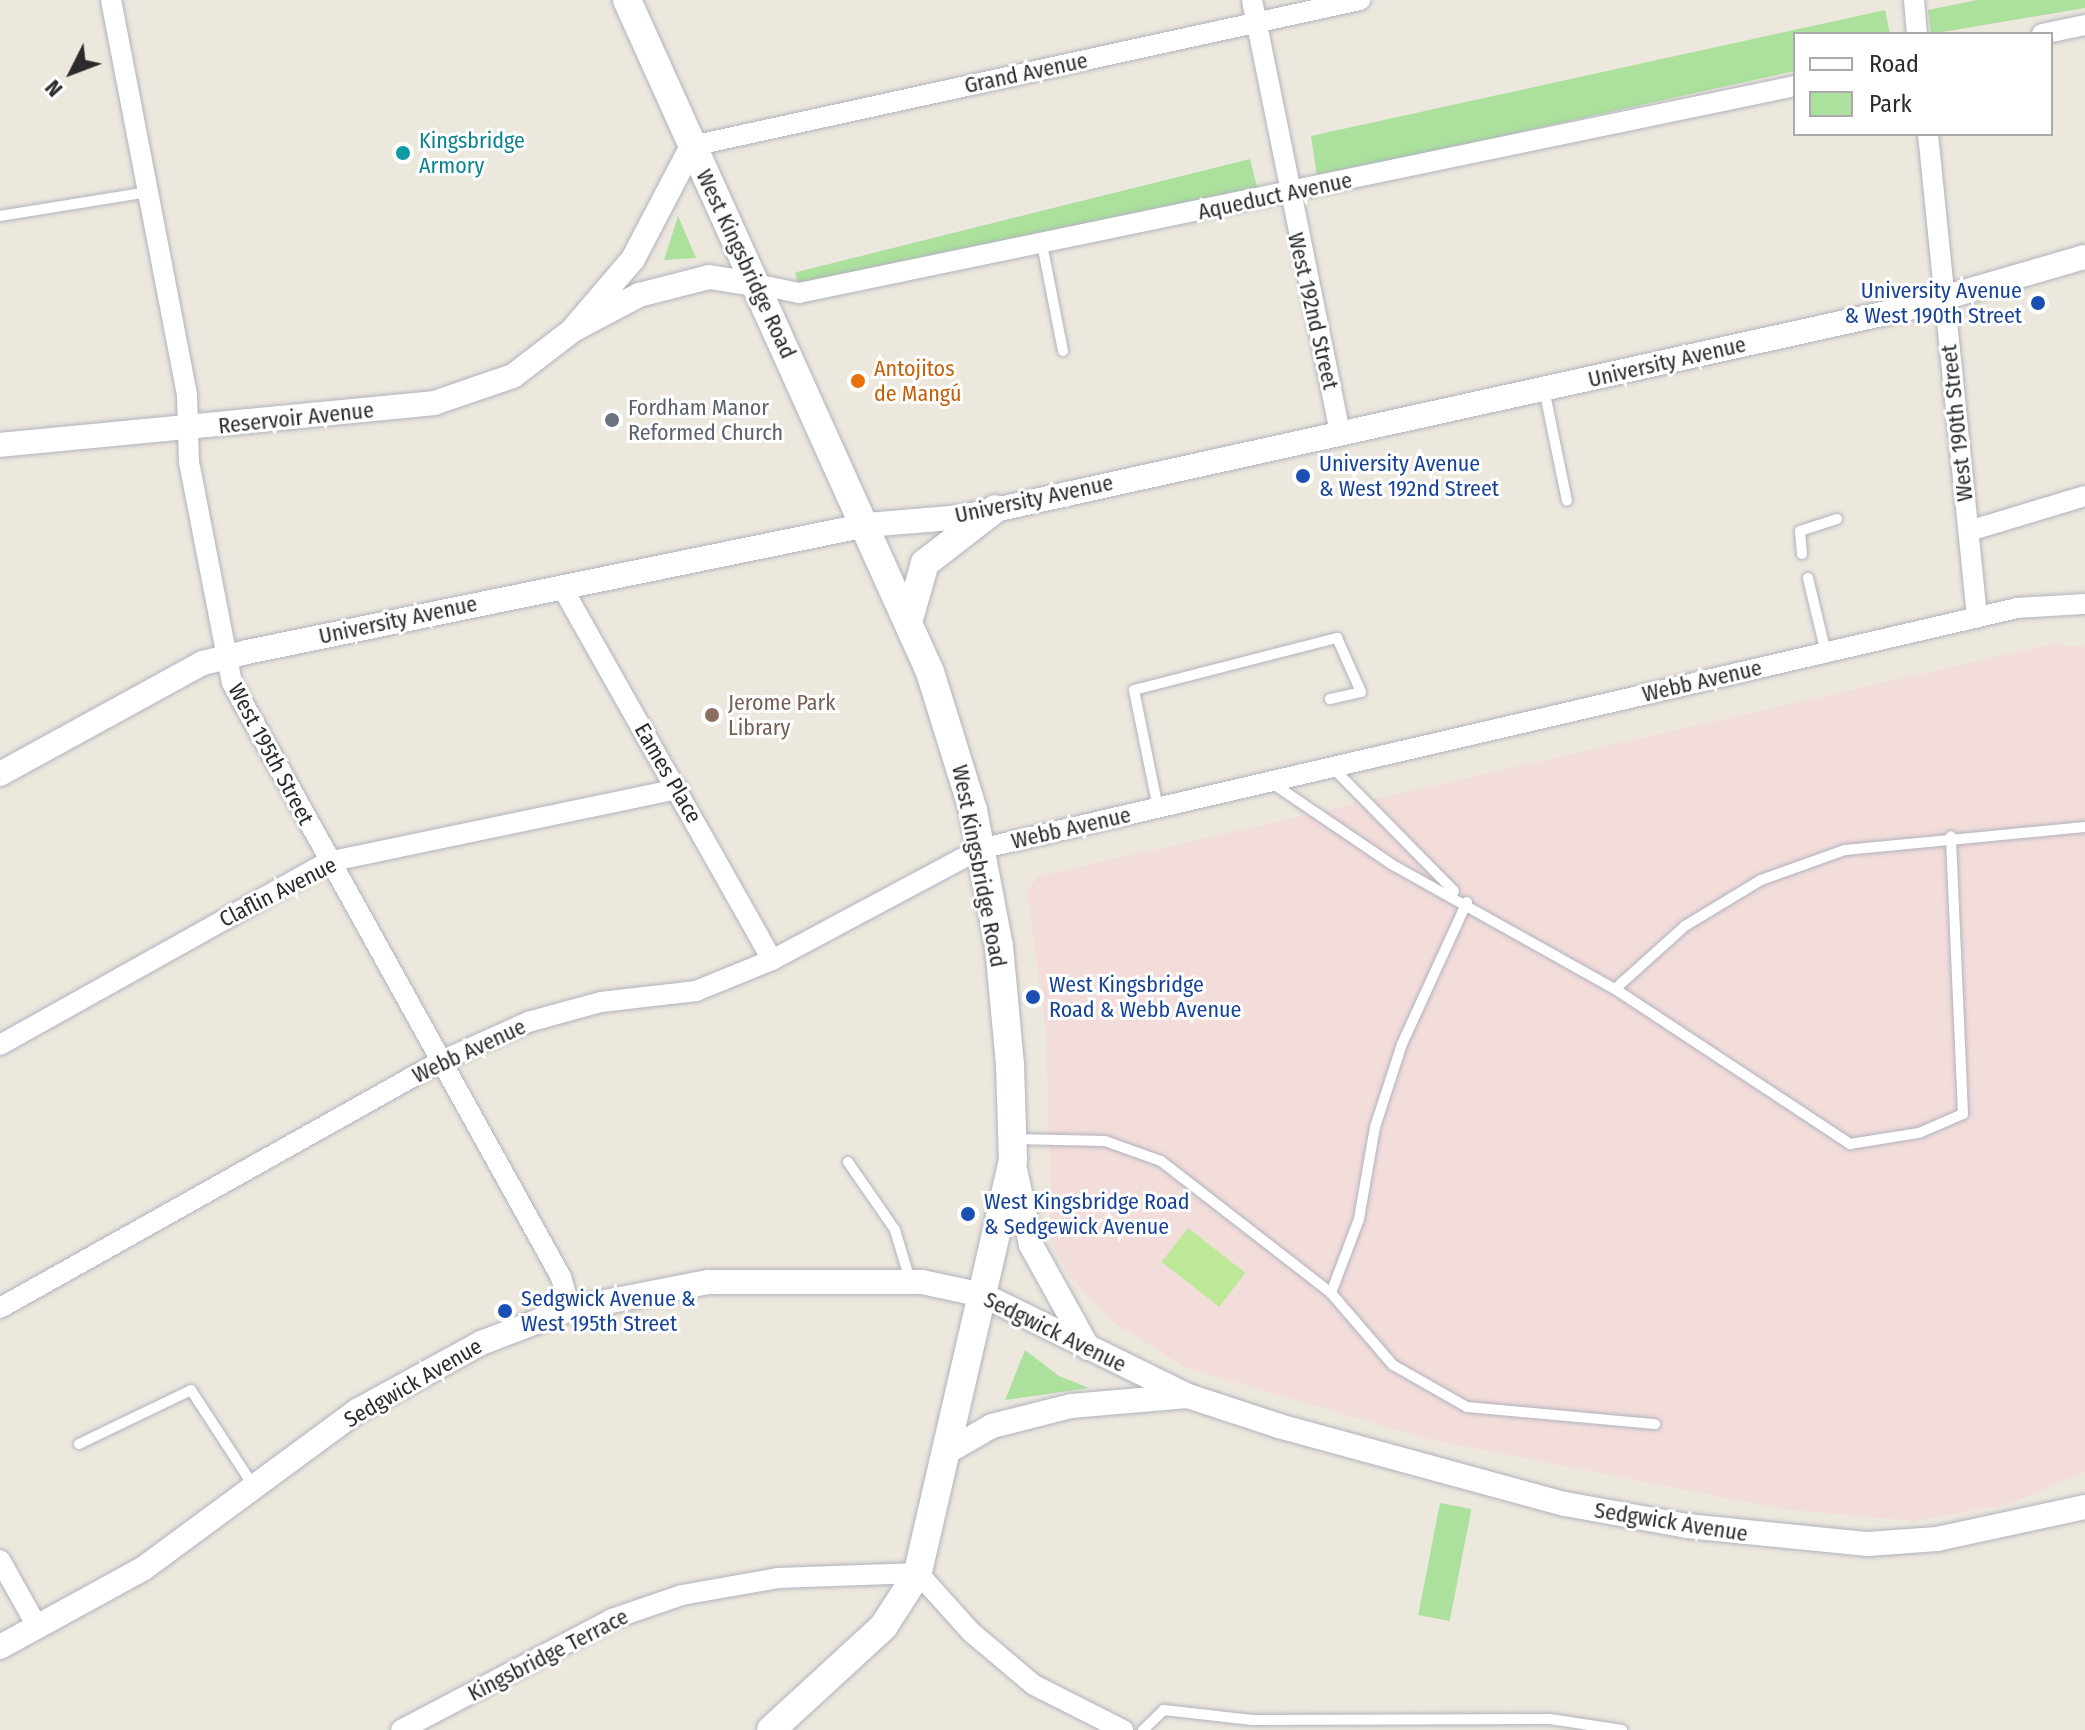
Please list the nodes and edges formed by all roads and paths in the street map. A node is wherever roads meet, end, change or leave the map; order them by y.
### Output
1 (111, 0) edge
2 (627, 0) edge
3 (1252, 0) edge
4 (1360, 0) edge
5 (1914, 0) edge
6 (1257, 22) junction
7 (2085, 25) edge
8 (1917, 32) edge
9 (2052, 32) edge
10 (1793, 86) edge
11 (1928, 136) edge
12 (692, 146) junction
13 (148, 192) junction
14 (1287, 194) junction
15 (0, 216) edge
16 (1042, 244) junction
17 (2085, 257) edge
18 (755, 284) junction
19 (1944, 298) junction
20 (573, 330) junction
21 (1063, 351) dead end
22 (1544, 389) junction
23 (188, 429) junction
24 (1340, 434) junction
25 (0, 445) edge
26 (2085, 496) edge
27 (1567, 501) dead end
28 (995, 509) junction
29 (1837, 519) dead end
30 (867, 525) junction
31 (1969, 531) junction
32 (1802, 554) dead end
33 (1808, 578) dead end
34 (562, 587) junction
35 (2085, 604) edge
36 (1977, 618) junction
37 (909, 620) junction
38 (1826, 653) junction
39 (226, 657) junction
40 (1330, 699) dead end
41 (1332, 767) junction
42 (0, 774) edge
43 (1270, 782) junction
44 (677, 789) junction
45 (1158, 808) junction
46 (2085, 827) edge
47 (1951, 836) junction
48 (1403, 847) junction
49 (980, 849) junction
50 (328, 862) junction
51 (1391, 864) junction
52 (1467, 902) junction
53 (772, 960) junction
54 (1615, 989) junction
55 (0, 1045) edge
56 (439, 1062) junction
57 (1012, 1150) junction
58 (848, 1162) dead end
59 (911, 1282) junction
60 (1331, 1293) junction
61 (983, 1295) junction
62 (0, 1308) edge
63 (570, 1309) junction
64 (1088, 1348) junction
65 (1188, 1396) junction
66 (1655, 1424) dead end
67 (79, 1444) dead end
68 (945, 1453) junction
69 (254, 1487) junction
70 (2085, 1507) edge
71 (0, 1560) edge
72 (918, 1573) junction
73 (38, 1628) junction
74 (0, 1647) edge
75 (401, 1730) edge
76 (771, 1730) edge
77 (1123, 1730) edge
78 (1143, 1730) edge
79 (1622, 1730) edge

1 - 13 street, West 195th Street
2 - 12 main road, West Kingsbridge Road
3 - 6 street, West 192nd Street
4 - 6 street, Grand Avenue
5 - 8 street
6 - 12 street, Grand Avenue
6 - 14 street, West 192nd Street
7 - 9 street
10 - 14 street, Aqueduct Avenue
11 - 19 street, West 190th Street
12 - 18 main road, West Kingsbridge Road
12 - 20 street, Reservoir Avenue
13 - 15 lane
13 - 23 street, West 195th Street
14 - 16 street, Aqueduct Avenue
14 - 24 street, West 192nd Street
16 - 18 street, Aqueduct Avenue
16 - 21 lane
17 - 19 street, University Avenue
18 - 20 street, Reservoir Avenue
18 - 30 main road, West Kingsbridge Road
19 - 22 street, University Avenue
19 - 31 street, West 190th Street
20 - 23 street, Reservoir Avenue
22 - 24 street, University Avenue
22 - 27 lane
23 - 25 street, Reservoir Avenue
23 - 39 street, West 195th Street
24 - 28 street, University Avenue
26 - 31 street
28 - 30 street, University Avenue
28 - 37 main road
29 - 32 lane
30 - 34 street, University Avenue
30 - 37 main road, West Kingsbridge Road
31 - 36 street, West 190th Street
33 - 38 lane
34 - 39 street, University Avenue
34 - 44 street, Eames Place
35 - 36 street, Webb Avenue
36 - 38 street, Webb Avenue
37 - 49 main road, West Kingsbridge Road
38 - 41 street, Webb Avenue
39 - 42 street, University Avenue
39 - 50 street, West 195th Street
40 - 45 lane
41 - 43 street, Webb Avenue
41 - 48 lane
43 - 45 street, Webb Avenue
43 - 51 lane
44 - 50 street, Claflin Avenue
44 - 53 street, Eames Place
45 - 49 street, Webb Avenue
46 - 47 lane
47 - 54 lane
47 - 54 lane
48 - 51 lane
48 - 52 lane
49 - 53 street, Webb Avenue
49 - 57 main road, West Kingsbridge Road
50 - 55 street, Claflin Avenue
50 - 56 street, West 195th Street
51 - 52 lane
52 - 54 lane
52 - 60 lane
53 - 56 street, Webb Avenue
56 - 62 street, Webb Avenue
56 - 63 street, West 195th Street
57 - 60 lane
57 - 61 main road, West Kingsbridge Road
57 - 64 street
58 - 59 lane
59 - 61 street, Sedgwick Avenue
59 - 63 street, Sedgwick Avenue
60 - 66 lane
61 - 64 street, Sedgwick Avenue
61 - 68 main road, West Kingsbridge Road
63 - 69 street, Sedgwick Avenue
64 - 65 street, Sedgwick Avenue
65 - 68 street
65 - 70 street, Sedgwick Avenue
67 - 69 lane
68 - 72 main road, West Kingsbridge Road
69 - 73 street, Sedgwick Avenue
71 - 73 street
72 - 75 street, Kingsbridge Terrace
72 - 76 main road, West Kingsbridge Road
72 - 77 street
73 - 74 street, Sedgwick Avenue
78 - 79 lane

